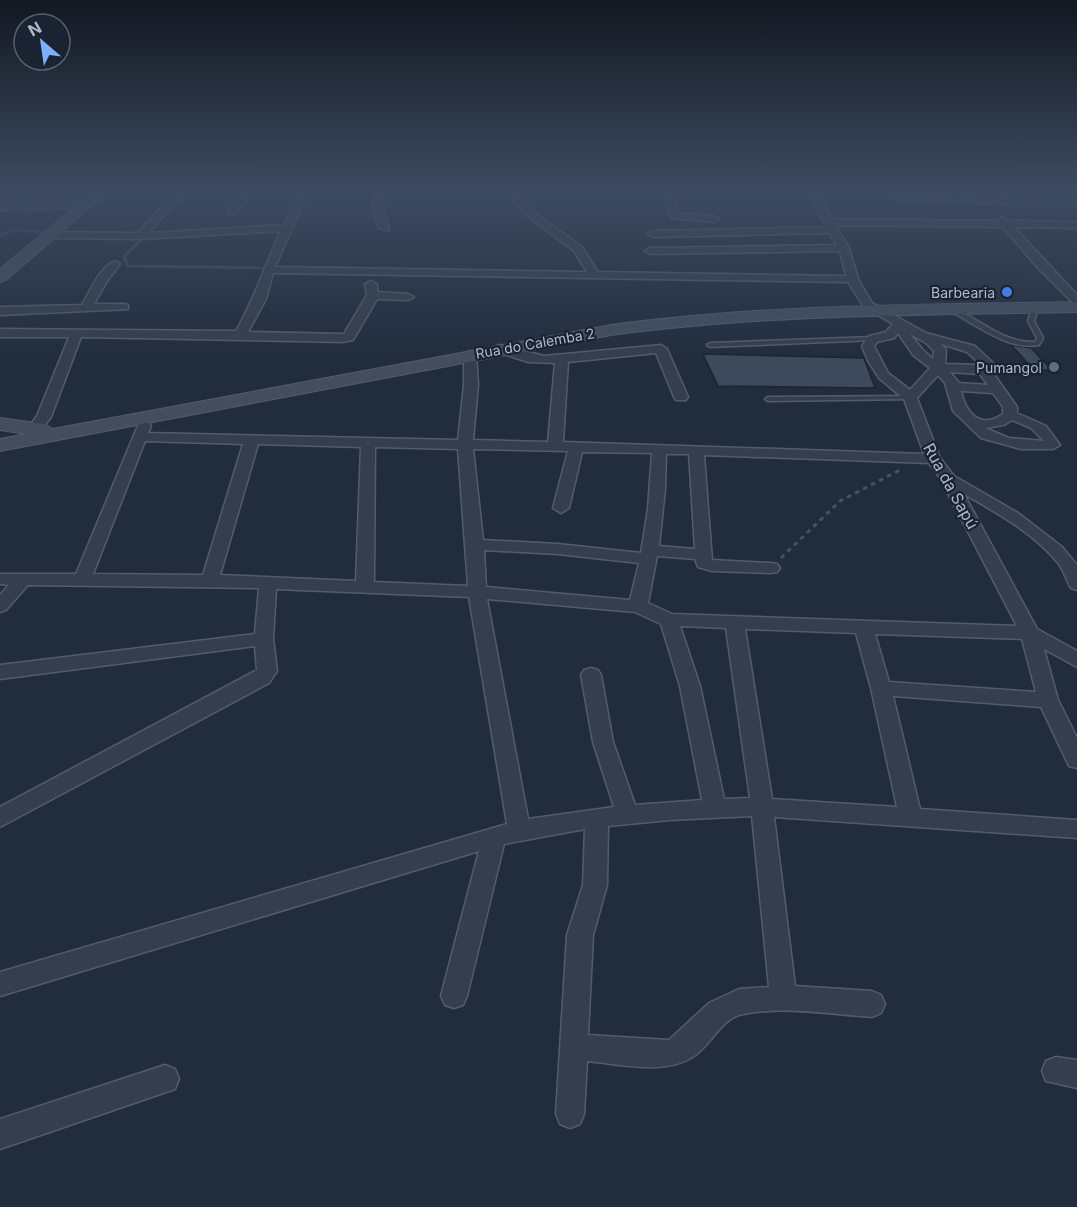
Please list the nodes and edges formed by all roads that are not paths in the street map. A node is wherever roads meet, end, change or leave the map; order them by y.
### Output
1 (39, 245) edge
2 (280, 245) edge
3 (573, 245) edge
4 (842, 245) edge
5 (1024, 245) edge
6 (844, 248) junction
7 (650, 251) dead end
8 (731, 263) junction
9 (115, 264) dead end
10 (270, 270) junction
11 (377, 271) junction
12 (595, 275) junction
13 (0, 278) edge
14 (852, 279) junction
15 (373, 295) junction
16 (408, 297) dead end
17 (1077, 301) edge
18 (124, 307) dead end
19 (1077, 307) edge
20 (86, 308) junction
21 (1035, 308) junction
22 (950, 309) junction
23 (876, 310) junction
24 (0, 311) edge
25 (907, 330) junction
26 (0, 333) edge
27 (76, 334) junction
28 (240, 336) junction
29 (873, 339) junction
30 (710, 345) dead end
31 (501, 349) junction
32 (470, 355) junction
33 (562, 359) junction
34 (938, 367) junction
35 (984, 370) junction
36 (953, 387) junction
37 (998, 389) junction
38 (681, 397) dead end
39 (910, 398) junction
40 (768, 399) dead end
41 (1010, 415) junction
42 (147, 417) junction
43 (972, 420) junction
44 (0, 424) edge
45 (35, 428) junction
46 (65, 433) junction
47 (140, 437) junction
48 (252, 438) junction
49 (368, 442) junction
50 (0, 446) edge
51 (465, 446) junction
52 (555, 447) junction
53 (576, 447) junction
54 (659, 449) junction
55 (696, 450) junction
56 (933, 459) junction
57 (947, 477) junction
58 (561, 508) dead end
59 (475, 545) junction
60 (650, 554) junction
61 (704, 555) junction
62 (771, 568) road end
63 (24, 578) junction
64 (83, 578) junction
65 (0, 579) edge
66 (210, 581) junction
67 (268, 584) junction
68 (1077, 584) edge
69 (365, 586) junction
70 (477, 592) junction
71 (0, 606) edge
72 (638, 606) junction
73 (669, 620) junction
74 (735, 623) junction
75 (864, 629) junction
76 (1030, 633) junction
77 (264, 639) junction
78 (1077, 660) edge
79 (0, 672) edge
80 (591, 675) dead end
81 (881, 688) junction
82 (1048, 700) junction
83 (1077, 760) edge
84 (762, 807) junction
85 (715, 808) junction
86 (627, 814) junction
87 (597, 817) junction
88 (0, 818) edge
89 (911, 818) junction
90 (1077, 829) edge
91 (519, 830) junction
92 (494, 838) junction
93 (0, 984) edge
94 (454, 996) dead end
95 (783, 998) junction
96 (872, 1004) dead end
97 (574, 1047) junction
98 (165, 1079) dead end
99 (570, 1114) dead end
100 (0, 1134) edge

1 - 13 main road
2 - 10 street
3 - 12 street
4 - 6 street
5 - 17 street
6 - 8 street
6 - 14 street
7 - 8 street
8 - 12 street
8 - 14 street
9 - 20 street
10 - 11 street
10 - 28 street
11 - 12 street
11 - 15 street
14 - 23 street
15 - 16 street
15 - 28 street
18 - 20 street
19 - 21 main road, Rua do Calemba 2
20 - 24 street
21 - 22 main road, Rua do Calemba 2
21 - 22 lane
22 - 23 main road, Rua do Calemba 2
23 - 25 street
23 - 31 main road, Rua do Calemba 2
25 - 29 street
25 - 34 street
25 - 35 street
26 - 27 street
27 - 28 street
27 - 45 street
29 - 30 lane
29 - 39 street, Rua da Sapú
31 - 32 main road, Rua do Calemba 2
31 - 33 street
32 - 42 main road, Rua do Calemba 2
32 - 51 street
33 - 38 street
33 - 52 street
34 - 35 street
34 - 36 street
34 - 39 street
35 - 37 street
36 - 37 street
36 - 43 street
37 - 41 street
39 - 40 lane
39 - 56 street, Rua da Sapú
41 - 43 street
41 - 43 street
42 - 46 main road, Rua do Calemba 2
42 - 47 street
44 - 45 main road
45 - 46 main road
46 - 50 main road, Rua do Calemba 2
47 - 48 street
47 - 64 street
48 - 49 street
48 - 66 street
49 - 51 street
49 - 69 street
51 - 52 street
51 - 59 street
52 - 53 street
53 - 54 street
53 - 58 street
54 - 55 street
54 - 60 street
55 - 56 street
55 - 61 street
56 - 57 street, Rua da Sapú
57 - 68 street
57 - 76 street, Rua da Sapú
59 - 60 street
59 - 70 street
60 - 61 street
60 - 72 street
61 - 62 street
63 - 64 street
63 - 65 street
63 - 71 street
64 - 66 street
66 - 67 street
67 - 69 street
67 - 77 street
69 - 70 street
70 - 72 street
70 - 91 street
72 - 73 street
73 - 74 street
73 - 85 street
74 - 75 street
74 - 84 street
75 - 76 street
75 - 81 street
76 - 78 street
76 - 82 street, Rua da Sapú
77 - 79 street
77 - 88 street
80 - 86 street
81 - 82 street
81 - 89 street
82 - 83 street, Rua da Sapú
84 - 85 street
84 - 89 street
84 - 95 street
85 - 86 street
86 - 87 street
87 - 91 street
87 - 97 street
89 - 90 street
91 - 92 street
92 - 93 street
92 - 94 street
95 - 96 street
95 - 97 street
97 - 99 street
98 - 100 street

